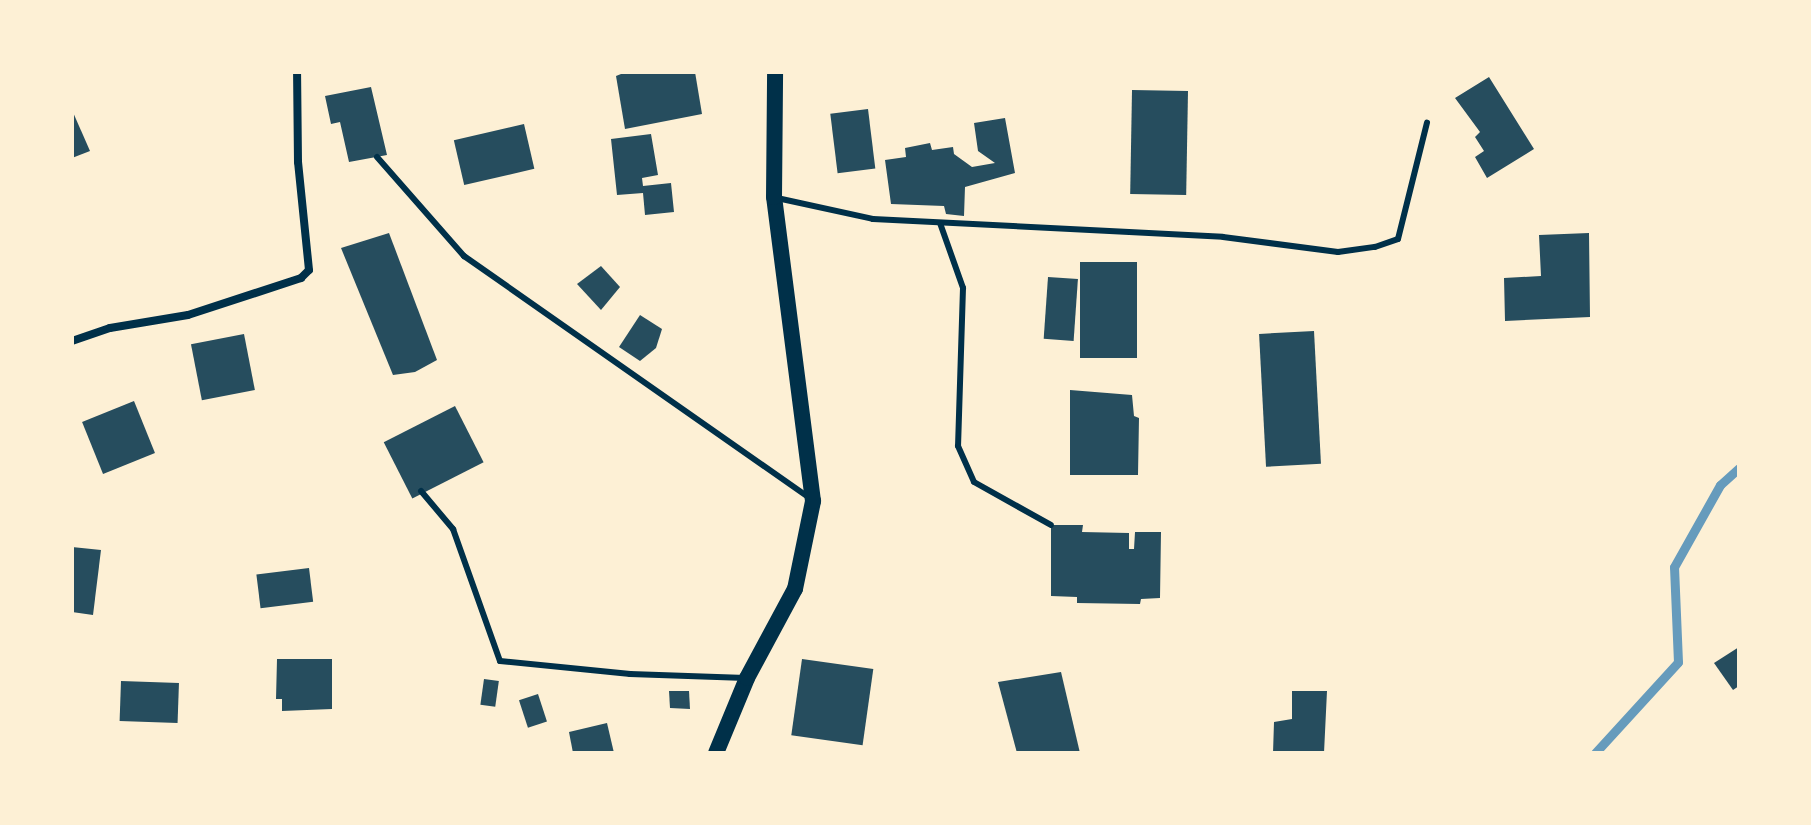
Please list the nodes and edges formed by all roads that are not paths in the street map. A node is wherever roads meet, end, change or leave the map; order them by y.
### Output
1 (297, 72) edge
2 (775, 72) edge
3 (1427, 123) dead end
4 (377, 157) dead end
5 (774, 197) junction
6 (940, 223) junction
7 (72, 341) edge
8 (421, 491) dead end
9 (813, 501) junction
10 (1051, 525) dead end
11 (747, 678) junction
12 (716, 753) edge

1 - 7 street
2 - 5 main road
3 - 6 lane
4 - 9 lane
5 - 6 lane
5 - 9 main road
6 - 10 lane
8 - 11 lane
9 - 11 main road
11 - 12 main road

